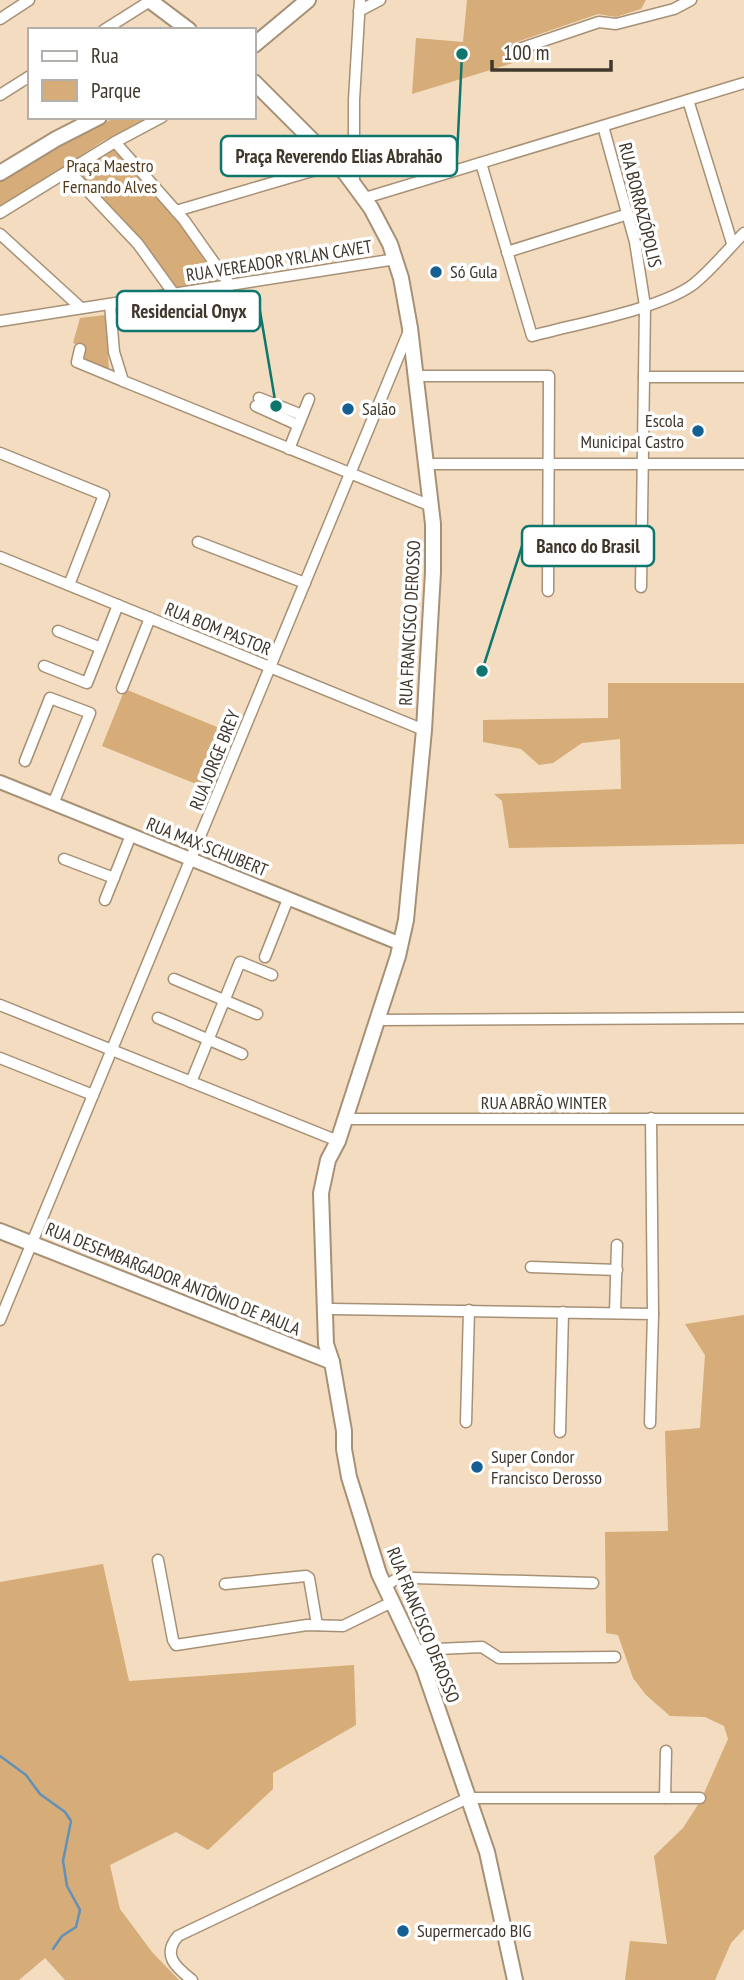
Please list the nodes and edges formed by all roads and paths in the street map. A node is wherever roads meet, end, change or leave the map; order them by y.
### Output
1 (29, 0) edge
2 (149, 0) edge
3 (307, 0) edge
4 (360, 0) edge
5 (380, 0) edge
6 (691, 0) edge
7 (359, 11) junction
8 (0, 19) edge
9 (107, 28) edge
10 (174, 28) edge
11 (186, 28) edge
12 (256, 29) edge
13 (256, 43) edge
14 (516, 50) dead end
15 (28, 77) edge
16 (744, 83) edge
17 (256, 84) edge
18 (0, 95) edge
19 (256, 97) edge
20 (688, 100) junction
21 (95, 119) edge
22 (158, 119) edge
23 (603, 126) junction
24 (301, 131) junction
25 (115, 142) junction
26 (481, 163) junction
27 (336, 164) junction
28 (69, 171) junction
29 (0, 173) edge
30 (354, 184) junction
31 (365, 198) junction
32 (176, 211) junction
33 (0, 213) edge
34 (628, 214) junction
35 (744, 233) edge
36 (0, 234) edge
37 (732, 243) junction
38 (508, 252) junction
39 (396, 259) junction
40 (230, 285) junction
41 (174, 294) junction
42 (110, 304) junction
43 (645, 306) junction
44 (80, 308) junction
45 (0, 321) edge
46 (410, 328) junction
47 (80, 349) dead end
48 (742, 374) edge
49 (416, 376) junction
50 (644, 377) junction
51 (123, 381) junction
52 (309, 399) dead end
53 (257, 402) dead end
54 (300, 420) junction
55 (289, 449) junction
56 (0, 453) edge
57 (426, 464) junction
58 (549, 464) junction
59 (643, 464) junction
60 (744, 464) edge
61 (350, 474) junction
62 (431, 506) junction
63 (198, 541) dead end
64 (0, 557) edge
65 (305, 583) junction
66 (69, 585) junction
67 (641, 587) dead end
68 (548, 591) dead end
69 (118, 605) junction
70 (150, 618) junction
71 (58, 631) dead end
72 (101, 648) junction
73 (44, 666) dead end
74 (270, 667) junction
75 (122, 688) dead end
76 (424, 730) junction
77 (24, 761) dead end
78 (0, 782) edge
79 (53, 804) junction
80 (131, 835) junction
81 (64, 859) dead end
82 (191, 859) junction
83 (114, 878) junction
84 (288, 899) junction
85 (105, 900) dead end
86 (401, 944) junction
87 (265, 957) dead end
88 (272, 975) dead end
89 (174, 979) dead end
90 (225, 1000) junction
91 (0, 1005) edge
92 (257, 1014) dead end
93 (158, 1018) dead end
94 (744, 1018) edge
95 (377, 1020) junction
96 (208, 1039) junction
97 (111, 1050) junction
98 (242, 1054) dead end
99 (0, 1058) edge
100 (191, 1082) junction
101 (93, 1095) junction
102 (651, 1118) junction
103 (345, 1119) junction
104 (744, 1119) edge
105 (338, 1141) junction
106 (0, 1231) edge
107 (32, 1243) junction
108 (617, 1245) dead end
109 (531, 1267) dead end
110 (617, 1270) junction
111 (332, 1309) junction
112 (469, 1310) junction
113 (563, 1312) junction
114 (615, 1313) junction
115 (653, 1314) junction
116 (0, 1320) edge
117 (332, 1362) junction
118 (466, 1422) dead end
119 (650, 1423) dead end
120 (561, 1432) dead end
121 (158, 1560) dead end
122 (593, 1583) dead end
123 (225, 1584) dead end
124 (385, 1586) junction
125 (393, 1602) junction
126 (317, 1625) junction
127 (415, 1650) junction
128 (615, 1657) dead end
129 (666, 1751) dead end
130 (468, 1798) junction
131 (665, 1798) junction
132 (700, 1798) dead end
133 (192, 1980) edge
134 (515, 1980) edge

1 - 8 street
2 - 9 street
2 - 10 main road
2 - 11 main road
3 - 12 main road
3 - 13 main road
4 - 7 street
5 - 7 street
6 - 14 street
7 - 30 street
15 - 18 street
16 - 20 street
17 - 24 main road, RUA FRANCISCO DEROSSO
19 - 24 main road, RUA FRANCISCO DEROSSO
20 - 23 street
20 - 37 street
21 - 29 main road
22 - 25 street
23 - 26 street
23 - 34 street, RUA BORRAZÓPOLIS
24 - 27 main road, RUA FRANCISCO DEROSSO
25 - 28 street
25 - 32 street
26 - 31 street
26 - 38 street
27 - 30 main road, RUA FRANCISCO DEROSSO
27 - 32 street
28 - 33 street
28 - 41 street
30 - 31 main road, RUA FRANCISCO DEROSSO
31 - 39 main road, RUA FRANCISCO DEROSSO
32 - 40 street
34 - 38 street
34 - 43 street, RUA BORRAZÓPOLIS
35 - 37 street
36 - 44 street
37 - 43 street
38 - 43 street
39 - 40 street, RUA VEREADOR YRLAN CAVET
39 - 46 main road, RUA FRANCISCO DEROSSO
40 - 41 street, RUA VEREADOR YRLAN CAVET
41 - 42 street, RUA VEREADOR YRLAN CAVET
42 - 44 street, RUA VEREADOR YRLAN CAVET
42 - 51 street
43 - 50 street, RUA BORRAZÓPOLIS
44 - 45 street, RUA VEREADOR YRLAN CAVET
46 - 49 main road, RUA FRANCISCO DEROSSO
46 - 61 street, RUA JORGE BREY
47 - 51 street
48 - 50 street
49 - 57 main road, RUA FRANCISCO DEROSSO
49 - 58 street
50 - 59 street, RUA BORRAZÓPOLIS
51 - 55 street
52 - 54 street
53 - 54 street
54 - 55 street
55 - 61 street
56 - 66 street
57 - 58 street
57 - 62 main road, RUA FRANCISCO DEROSSO
58 - 59 street
58 - 68 street
59 - 60 street
59 - 67 street, RUA BORRAZÓPOLIS
61 - 62 street
61 - 65 street, RUA JORGE BREY
62 - 76 main road, RUA FRANCISCO DEROSSO
63 - 65 street
64 - 66 street, RUA BOM PASTOR
65 - 74 street, RUA JORGE BREY
66 - 69 street, RUA BOM PASTOR
69 - 70 street, RUA BOM PASTOR
69 - 72 street
70 - 74 street, RUA BOM PASTOR
70 - 75 street
71 - 72 street
72 - 73 street
74 - 76 street, RUA BOM PASTOR
74 - 82 street, RUA JORGE BREY
76 - 86 main road, RUA FRANCISCO DEROSSO
77 - 79 street
78 - 79 street, RUA MAX SCHUBERT
79 - 80 street, RUA MAX SCHUBERT
80 - 82 street, RUA MAX SCHUBERT
80 - 83 street
81 - 83 street
82 - 84 street, RUA MAX SCHUBERT
82 - 97 street, RUA JORGE BREY
83 - 85 street
84 - 86 street, RUA MAX SCHUBERT
84 - 87 street
86 - 95 main road, RUA FRANCISCO DEROSSO
88 - 90 street
89 - 90 street
90 - 92 street
90 - 96 street
91 - 97 street
93 - 96 street
94 - 95 street
95 - 103 main road, RUA FRANCISCO DEROSSO
96 - 98 street
96 - 100 street
97 - 100 street
97 - 101 street, RUA JORGE BREY
99 - 101 street
100 - 105 street
101 - 107 street, RUA JORGE BREY
102 - 103 street, RUA ABRÃO WINTER
102 - 104 street, RUA ABRÃO WINTER
102 - 115 street
103 - 105 main road, RUA FRANCISCO DEROSSO
105 - 111 main road, RUA FRANCISCO DEROSSO
105 - 117 main road, RUA FRANCISCO DEROSSO
106 - 107 main road, RUA DESEMBARGADOR ANTÔNIO DE PAULA
107 - 116 street, RUA JORGE BREY
107 - 117 main road, RUA DESEMBARGADOR ANTÔNIO DE PAULA
108 - 110 street
109 - 110 street
110 - 114 street
111 - 112 street
111 - 117 main road, RUA FRANCISCO DEROSSO
112 - 113 street
112 - 118 street
113 - 114 street
113 - 120 street
114 - 115 street
115 - 119 street
117 - 124 main road, RUA FRANCISCO DEROSSO
121 - 126 street
122 - 124 street
123 - 126 street
124 - 125 main road, RUA FRANCISCO DEROSSO
125 - 126 street
125 - 127 main road, RUA FRANCISCO DEROSSO
127 - 128 street
127 - 130 main road, RUA FRANCISCO DEROSSO
129 - 131 street
130 - 131 street
130 - 133 street
130 - 134 main road, RUA FRANCISCO DEROSSO
131 - 132 street

